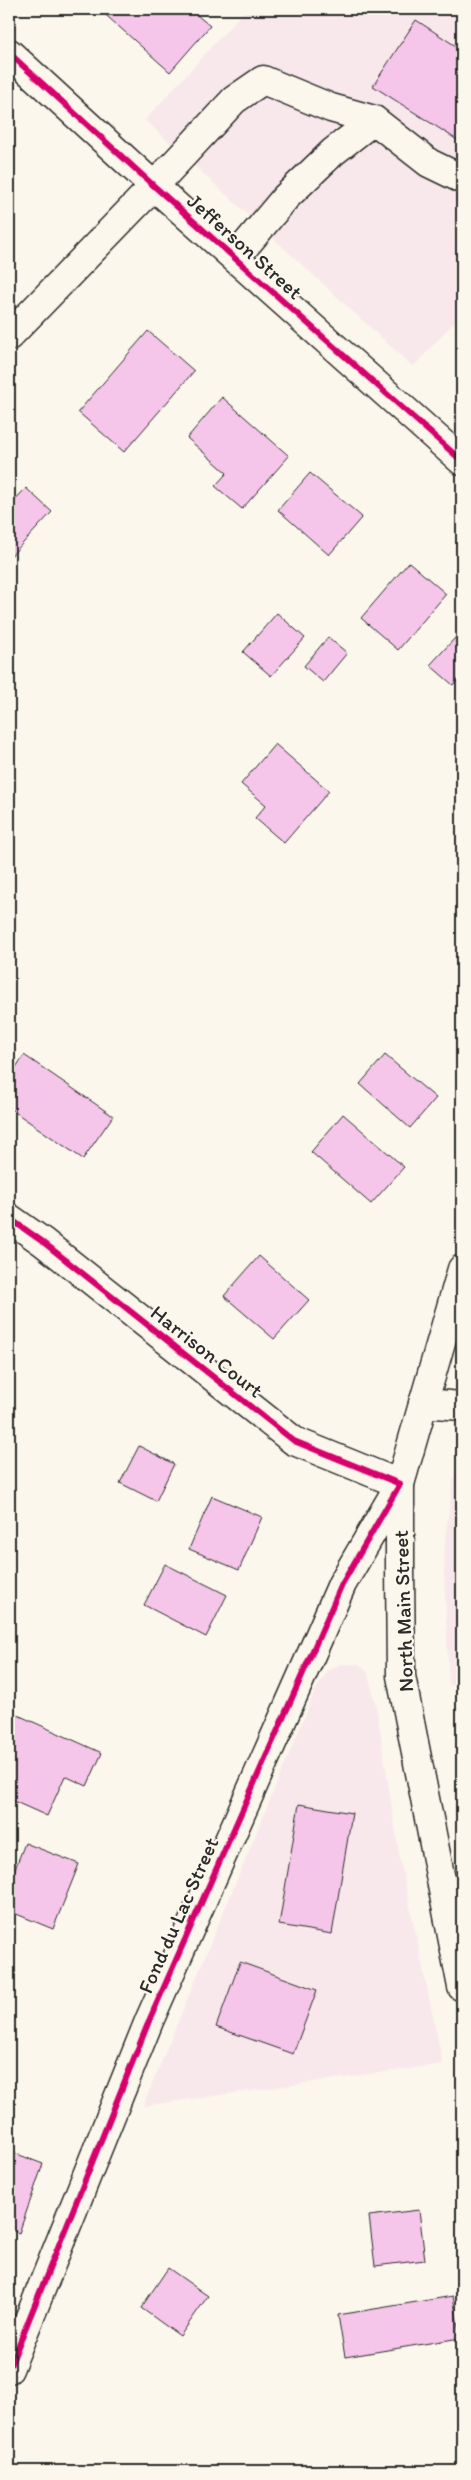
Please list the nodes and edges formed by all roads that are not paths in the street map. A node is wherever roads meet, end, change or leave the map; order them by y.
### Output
1 (9, 54) edge
2 (374, 120) junction
3 (462, 180) edge
4 (154, 186) junction
5 (234, 258) junction
6 (9, 336) edge
7 (462, 461) edge
8 (9, 1218) edge
9 (462, 1269) edge
10 (423, 1403) junction
11 (462, 1406) edge
12 (400, 1484) junction
13 (462, 1987) edge
14 (9, 2369) edge

1 - 4 street, Jefferson Street
2 - 3 street
2 - 4 street
2 - 5 street
4 - 5 street, Jefferson Street
4 - 6 street
5 - 7 street, Jefferson Street
8 - 12 street, Harrison Court
9 - 10 street, North Main Street
10 - 11 street
10 - 12 street, North Main Street
12 - 13 street, North Main Street
12 - 14 street, Fond du Lac Street

